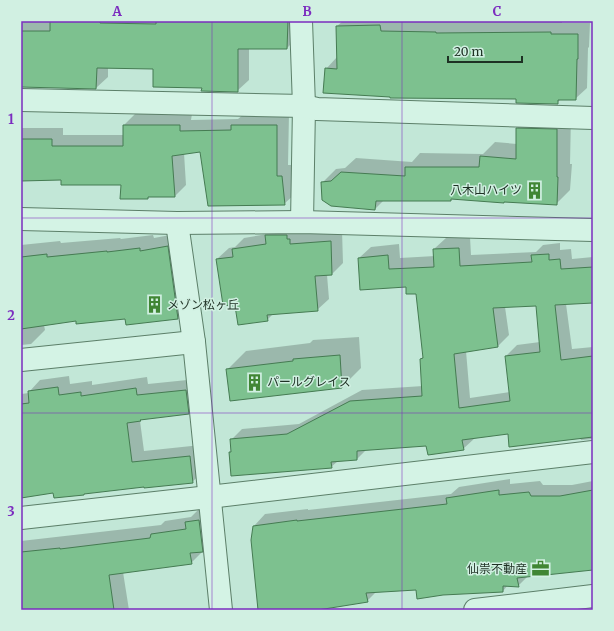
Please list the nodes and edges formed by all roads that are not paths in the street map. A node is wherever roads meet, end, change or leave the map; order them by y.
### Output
1 (301, 21) edge
2 (21, 100) edge
3 (304, 106) junction
4 (593, 118) edge
5 (21, 219) edge
6 (302, 222) junction
7 (177, 223) junction
8 (593, 230) edge
9 (194, 342) junction
10 (21, 360) edge
11 (593, 452) edge
12 (209, 497) junction
13 (21, 518) edge
14 (593, 596) edge
15 (221, 610) edge
16 (475, 610) edge

1 - 3 street
2 - 3 street
3 - 4 street
3 - 6 street
5 - 7 street
6 - 7 street
6 - 8 street
7 - 9 street
9 - 10 street
9 - 12 street
11 - 12 street
12 - 13 street
12 - 15 street
14 - 16 street

